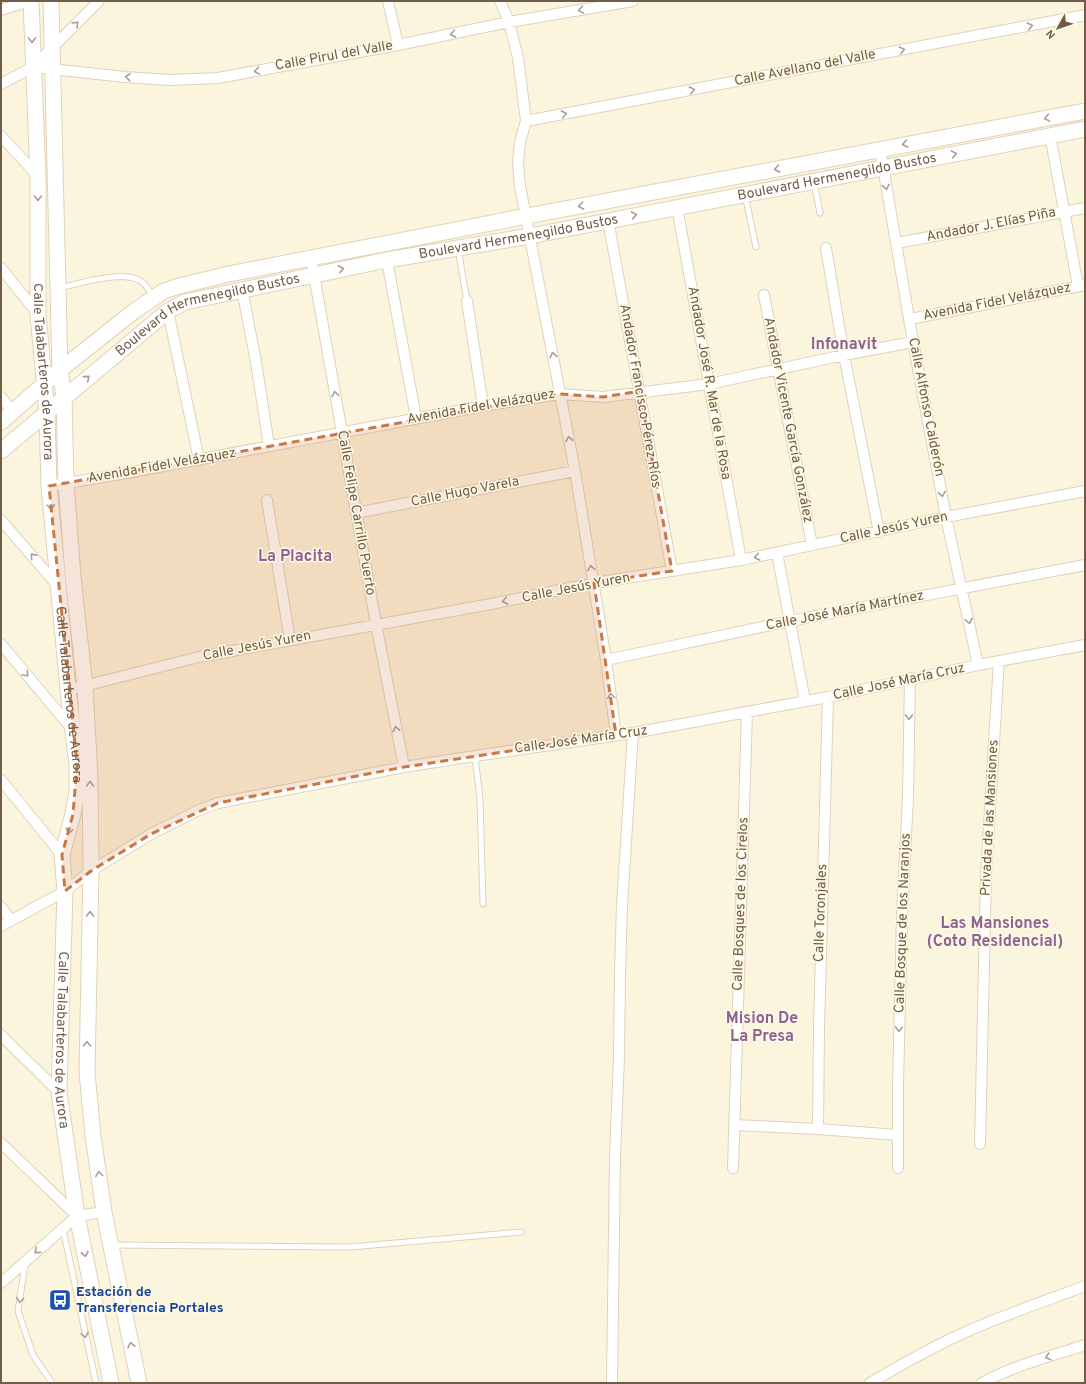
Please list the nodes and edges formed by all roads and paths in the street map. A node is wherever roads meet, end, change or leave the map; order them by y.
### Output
1 (30, 1) edge
2 (51, 1) edge
3 (99, 1) edge
4 (388, 1) edge
5 (500, 1) edge
6 (633, 1) edge
7 (1, 10) edge
8 (1085, 15) edge
9 (509, 22) junction
10 (398, 45) junction
11 (52, 46) junction
12 (33, 67) junction
13 (53, 68) junction
14 (1, 84) edge
15 (1085, 111) edge
16 (526, 122) junction
17 (1085, 129) edge
18 (1050, 135) junction
19 (1, 136) edge
20 (880, 149) junction
21 (883, 168) junction
22 (38, 176) junction
23 (814, 181) junction
24 (698, 184) junction
25 (745, 194) junction
26 (701, 202) junction
27 (677, 207) junction
28 (1085, 208) edge
29 (820, 212) dead end
30 (1064, 212) junction
31 (526, 216) junction
32 (608, 220) junction
33 (530, 236) junction
34 (897, 243) junction
35 (756, 246) dead end
36 (458, 248) junction
37 (826, 248) dead end
38 (311, 258) junction
39 (387, 260) junction
40 (1, 268) edge
41 (314, 274) junction
42 (1082, 286) edge
43 (58, 288) junction
44 (242, 289) junction
45 (764, 295) dead end
46 (153, 297) junction
47 (467, 301) joint
48 (168, 311) junction
49 (38, 314) junction
50 (910, 319) junction
51 (913, 342) junction
52 (844, 355) junction
53 (60, 370) junction
54 (780, 370) junction
55 (709, 384) junction
56 (44, 385) junction
57 (640, 392) junction
58 (560, 394) junction
59 (64, 396) junction
60 (1, 397) edge
61 (483, 406) junction
62 (13, 412) junction
63 (47, 412) junction
64 (416, 418) junction
65 (1, 422) edge
66 (342, 432) junction
67 (269, 446) junction
68 (1, 451) edge
69 (198, 460) junction
70 (575, 471) junction
71 (66, 483) junction
72 (49, 486) junction
73 (1085, 491) edge
74 (267, 500) dead end
75 (356, 513) junction
76 (946, 517) junction
77 (1, 520) edge
78 (879, 532) junction
79 (812, 545) junction
80 (777, 553) junction
81 (741, 560) junction
82 (1085, 565) edge
83 (672, 571) junction
84 (594, 583) junction
85 (58, 586) junction
86 (961, 588) junction
87 (790, 621) junction
88 (376, 624) junction
89 (290, 640) junction
90 (1, 644) edge
91 (1085, 645) edge
92 (606, 660) junction
93 (999, 661) junction
94 (978, 665) junction
95 (910, 678) junction
96 (85, 686) junction
97 (68, 690) junction
98 (828, 697) junction
99 (804, 701) junction
100 (747, 712) junction
101 (73, 731) junction
102 (633, 733) junction
103 (616, 735) junction
104 (475, 756) junction
105 (404, 768) junction
106 (1, 780) edge
107 (62, 856) junction
108 (91, 871) junction
109 (65, 891) junction
110 (483, 904) dead end
111 (1, 907) edge
112 (11, 920) junction
113 (1, 926) edge
114 (1, 1035) edge
115 (59, 1092) junction
116 (735, 1125) junction
117 (818, 1129) junction
118 (898, 1134) junction
119 (1, 1143) edge
120 (980, 1144) dead end
121 (733, 1168) dead end
122 (898, 1168) dead end
123 (104, 1212) junction
124 (77, 1216) junction
125 (63, 1228) junction
126 (521, 1232) dead end
127 (110, 1245) junction
128 (25, 1261) junction
129 (2, 1279) edge
130 (1085, 1286) edge
131 (1085, 1345) edge
132 (52, 1383) edge
133 (96, 1383) edge
134 (111, 1383) edge
135 (139, 1383) edge
136 (612, 1383) edge
137 (870, 1383) edge
138 (982, 1383) edge

1 - 7 street
1 -> 12 street, Calle Talabarteros de Aurora
2 - 11 street, Calle Talabarteros de Aurora
11 -> 3 street
4 - 10 street
5 - 9 street
6 -> 9 street, Calle Pirul del Valle
16 -> 8 street, Calle Avellano del Valle
9 -> 10 street, Calle Pirul del Valle
9 - 16 street
10 -> 13 street, Calle Pirul del Valle
11 - 12 street
11 - 13 street, Calle Talabarteros de Aurora
12 - 13 street, Calle Pirul del Valle
12 - 14 street
12 - 22 street, Calle Talabarteros de Aurora
13 - 43 street, Calle Talabarteros de Aurora
15 -> 20 street, Boulevard Hermenegildo Bustos
16 - 31 street
17 - 18 street, Boulevard Hermenegildo Bustos
21 -> 18 street, Boulevard Hermenegildo Bustos
18 - 30 street
19 - 22 street
20 - 21 street, Calle Alfonso Calderón
20 -> 24 street, Boulevard Hermenegildo Bustos
21 - 23 street, Boulevard Hermenegildo Bustos
21 -> 34 street, Calle Alfonso Calderón
22 -> 49 street, Calle Talabarteros de Aurora
23 - 25 street, Boulevard Hermenegildo Bustos
23 - 29 lane
24 - 26 street
24 -> 31 street, Boulevard Hermenegildo Bustos
25 - 26 street, Boulevard Hermenegildo Bustos
25 - 35 lane
26 - 27 street, Boulevard Hermenegildo Bustos
32 -> 27 street, Boulevard Hermenegildo Bustos
27 - 55 street, Andador José R. Mar de la Rosa
28 - 30 street, Andador J. Elías Piña
30 - 34 street, Andador J. Elías Piña
30 - 42 street
31 - 33 street
31 - 38 street, Boulevard Hermenegildo Bustos
32 - 33 street, Boulevard Hermenegildo Bustos
32 - 57 street, Andador Francisco Pérez Ríos
33 - 36 street, Boulevard Hermenegildo Bustos
58 -> 33 street
34 - 50 street, Calle Alfonso Calderón
36 - 39 street, Boulevard Hermenegildo Bustos
36 - 47 lane
37 - 52 street
38 - 41 street, Calle Felipe Carrillo Puerto
38 - 46 street, Boulevard Hermenegildo Bustos
41 -> 39 street, Boulevard Hermenegildo Bustos
39 - 64 street
40 - 49 street
41 - 44 street, Boulevard Hermenegildo Bustos
66 -> 41 street, Calle Felipe Carrillo Puerto
42 - 50 street, Avenida Fidel Velázquez
43 - 46 lane
43 - 53 street, Calle Talabarteros de Aurora
44 - 48 street, Boulevard Hermenegildo Bustos
44 - 67 street
45 - 54 street, Andador Vicente García González
46 - 53 street, Boulevard Hermenegildo Bustos
47 - 61 street
59 -> 48 street, Boulevard Hermenegildo Bustos
48 - 69 street
49 - 56 street, Calle Talabarteros de Aurora
50 - 51 street, Calle Alfonso Calderón
51 - 52 street, Avenida Fidel Velázquez
51 -> 76 street, Calle Alfonso Calderón
52 - 54 street, Avenida Fidel Velázquez
52 - 78 street
53 - 56 street, Boulevard Hermenegildo Bustos
53 - 59 street, Calle Talabarteros de Aurora
54 - 55 street, Avenida Fidel Velázquez
54 - 79 street, Andador Vicente García González
55 - 57 street, Avenida Fidel Velázquez
55 - 81 street, Andador José R. Mar de la Rosa
56 - 62 street, Boulevard Hermenegildo Bustos
56 - 63 street, Calle Talabarteros de Aurora
57 - 58 street, Avenida Fidel Velázquez
57 - 83 street, Andador Francisco Pérez Ríos
58 - 61 street, Avenida Fidel Velázquez
70 -> 58 street
59 - 63 street, Boulevard Hermenegildo Bustos
59 - 71 street, Calle Talabarteros de Aurora
60 - 62 street
61 - 64 street, Avenida Fidel Velázquez
62 - 65 street, Boulevard Hermenegildo Bustos
63 - 68 street, Boulevard Hermenegildo Bustos
63 - 72 street, Calle Talabarteros de Aurora
64 - 66 street, Avenida Fidel Velázquez
66 - 67 street, Avenida Fidel Velázquez
66 - 75 street, Calle Felipe Carrillo Puerto
67 - 69 street, Avenida Fidel Velázquez
69 - 71 street, Avenida Fidel Velázquez
70 - 75 street, Calle Hugo Varela
84 -> 70 street
71 - 72 street, Avenida Fidel Velázquez
71 - 96 street, Calle Talabarteros de Aurora
72 -> 85 street, Calle Talabarteros de Aurora
73 - 76 street, Calle Jesús Yuren
74 - 89 street
75 - 88 street, Calle Felipe Carrillo Puerto
76 - 78 street, Calle Jesús Yuren
76 - 86 street, Calle Alfonso Calderón
85 -> 77 street
78 - 79 street, Calle Jesús Yuren
79 - 80 street, Calle Jesús Yuren
80 -> 81 street, Calle Jesús Yuren
80 - 87 street
81 - 83 street, Calle Jesús Yuren
82 - 86 street, Calle José María Martínez
83 - 84 street, Calle Jesús Yuren
84 -> 88 street, Calle Jesús Yuren
84 - 92 street
85 - 97 street, Calle Talabarteros de Aurora
86 - 87 street, Calle José María Martínez
86 -> 94 street, Calle Alfonso Calderón
87 - 92 street, Calle José María Martínez
87 - 99 street
88 - 89 street, Calle Jesús Yuren
105 -> 88 street, Calle Felipe Carrillo Puerto
89 - 96 street, Calle Jesús Yuren
90 -> 101 street
91 - 93 street, Calle José María Cruz
103 -> 92 street
93 - 94 street, Calle José María Cruz
93 - 120 street, Privada de las Mansiones
94 - 95 street, Calle José María Cruz
95 - 98 street, Calle José María Cruz
95 -> 118 street, Calle Bosque de los Naranjos
96 - 97 street, Calle Jesús Yuren
108 -> 96 street, Calle Talabarteros de Aurora
97 - 101 street, Calle Talabarteros de Aurora
98 - 99 street, Calle José María Cruz
98 - 117 street, Calle Toronjales
99 - 100 street, Calle José María Cruz
100 - 102 street, Calle José María Cruz
100 - 116 street, Calle Bosques de los Cirelos
101 -> 107 street, Calle Talabarteros de Aurora
102 - 103 street, Calle José María Cruz
102 - 136 street
103 - 104 street, Calle José María Cruz
104 - 105 street, Calle José María Cruz
104 - 110 lane
105 - 108 street, Calle José María Cruz
106 - 107 street
107 - 109 street, Calle Talabarteros de Aurora
108 - 109 street, Calle José María Cruz
123 -> 108 street, Calle Talabarteros de Aurora
109 - 112 street, Calle José María Cruz
109 - 115 street, Calle Talabarteros de Aurora
111 - 112 street
112 - 113 street, Calle José María Cruz
114 - 115 street
115 - 124 street, Calle Talabarteros de Aurora
116 - 117 street
116 - 121 street, Calle Bosques de los Cirelos
117 - 118 street
118 - 122 street, Calle Bosque de los Naranjos
119 - 124 street
123 - 124 street
123 - 127 street, Calle Talabarteros de Aurora
124 - 125 street
124 -> 134 street, Calle Talabarteros de Aurora
125 -> 128 street
125 -> 133 lane
126 - 127 lane
135 -> 127 street, Calle Talabarteros de Aurora
128 - 129 street
128 -> 132 lane
130 - 137 street
131 -> 138 street

